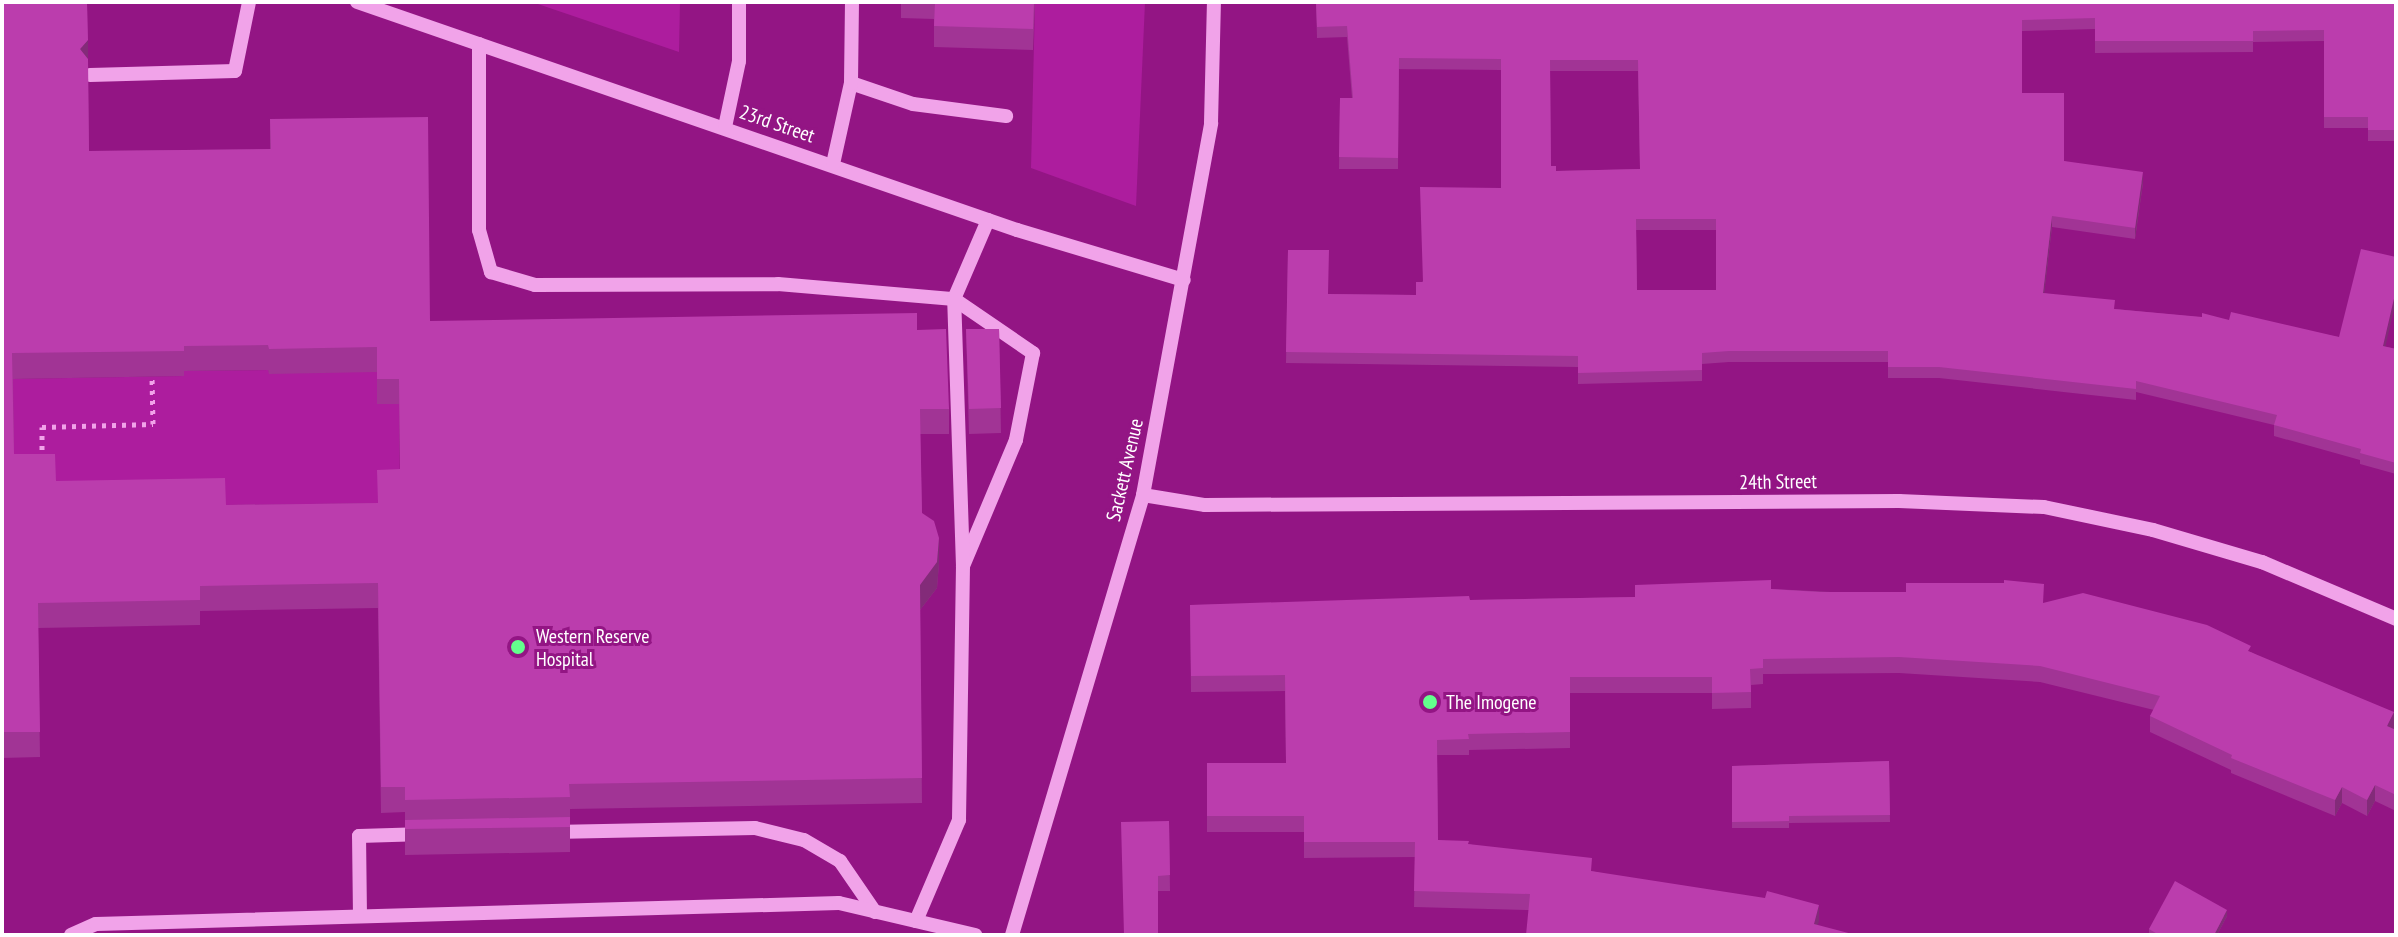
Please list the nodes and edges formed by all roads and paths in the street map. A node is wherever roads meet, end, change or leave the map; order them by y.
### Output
1 (249, 2) edge
2 (357, 2) edge
3 (739, 2) edge
4 (852, 2) edge
5 (1214, 2) edge
6 (479, 44) junction
7 (90, 75) edge
8 (851, 83) junction
9 (1006, 116) dead end
10 (725, 127) junction
11 (833, 164) junction
12 (988, 220) junction
13 (1184, 280) junction
14 (954, 299) junction
15 (152, 377) edge
16 (43, 466) edge
17 (1143, 495) junction
18 (963, 566) junction
19 (2396, 619) edge
20 (533, 832) edge
21 (439, 834) edge
22 (875, 912) junction
23 (360, 916) junction
24 (916, 921) junction
25 (71, 935) edge
26 (975, 935) edge
27 (1012, 935) edge

1 - 7 street
2 - 6 street, 23rd Street
3 - 10 street
4 - 8 street
5 - 13 street, Sackett Avenue
6 - 10 street, 23rd Street
6 - 14 street
8 - 9 street
8 - 11 street
10 - 11 street, 23rd Street
11 - 12 street, 23rd Street
12 - 13 street, 23rd Street
12 - 14 street
13 - 17 street, Sackett Avenue
14 - 18 street
14 - 18 street
15 - 16 path
17 - 19 street, 24th Street
17 - 27 street, Sackett Avenue
18 - 24 street
20 - 22 street
21 - 23 street
22 - 23 street
22 - 24 street
23 - 25 street
24 - 26 street

